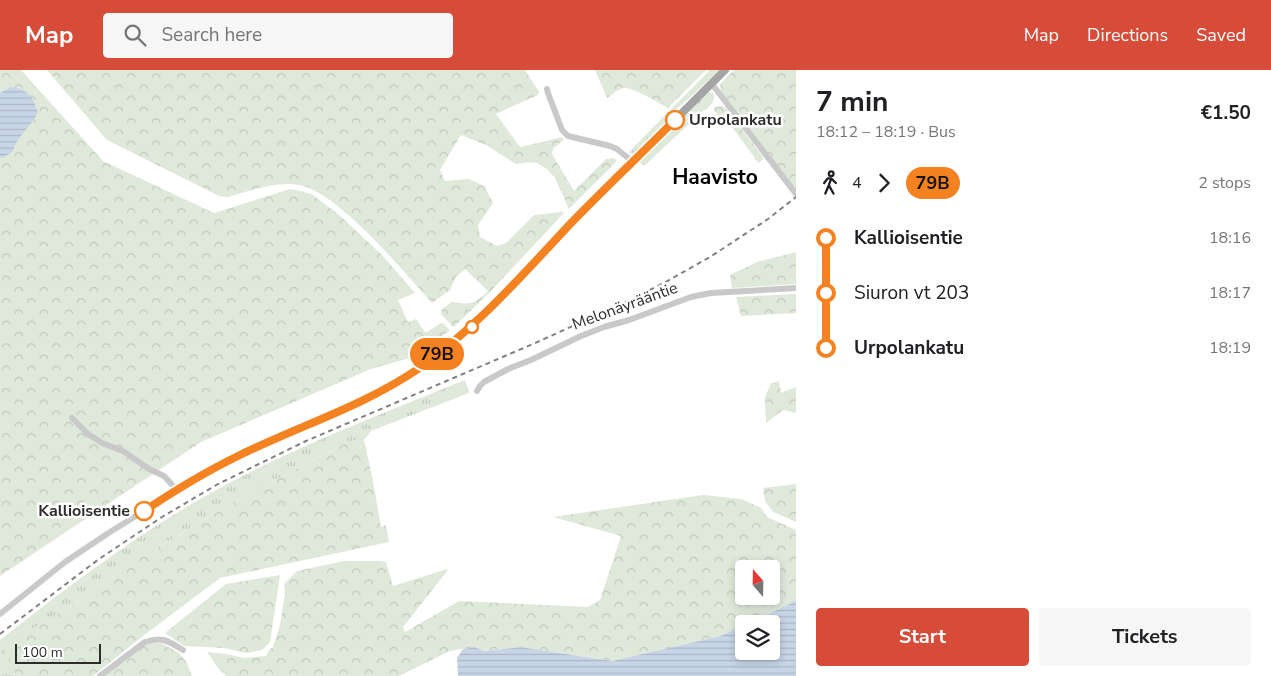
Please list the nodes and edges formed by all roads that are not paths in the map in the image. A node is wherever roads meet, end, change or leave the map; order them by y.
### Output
1 (725, 70) edge
2 (712, 84) junction
3 (547, 89) dead end
4 (634, 162) junction
5 (796, 194) edge
6 (796, 288) edge
7 (477, 391) dead end
8 (72, 418) dead end
9 (177, 490) junction
10 (0, 614) edge
11 (183, 650) dead end
12 (100, 676) edge

1 - 2 main road
2 - 4 main road
2 - 5 street
3 - 4 street
4 - 9 street
6 - 7 street, Melonäyrääntie
8 - 9 street
9 - 10 street
11 - 12 street

